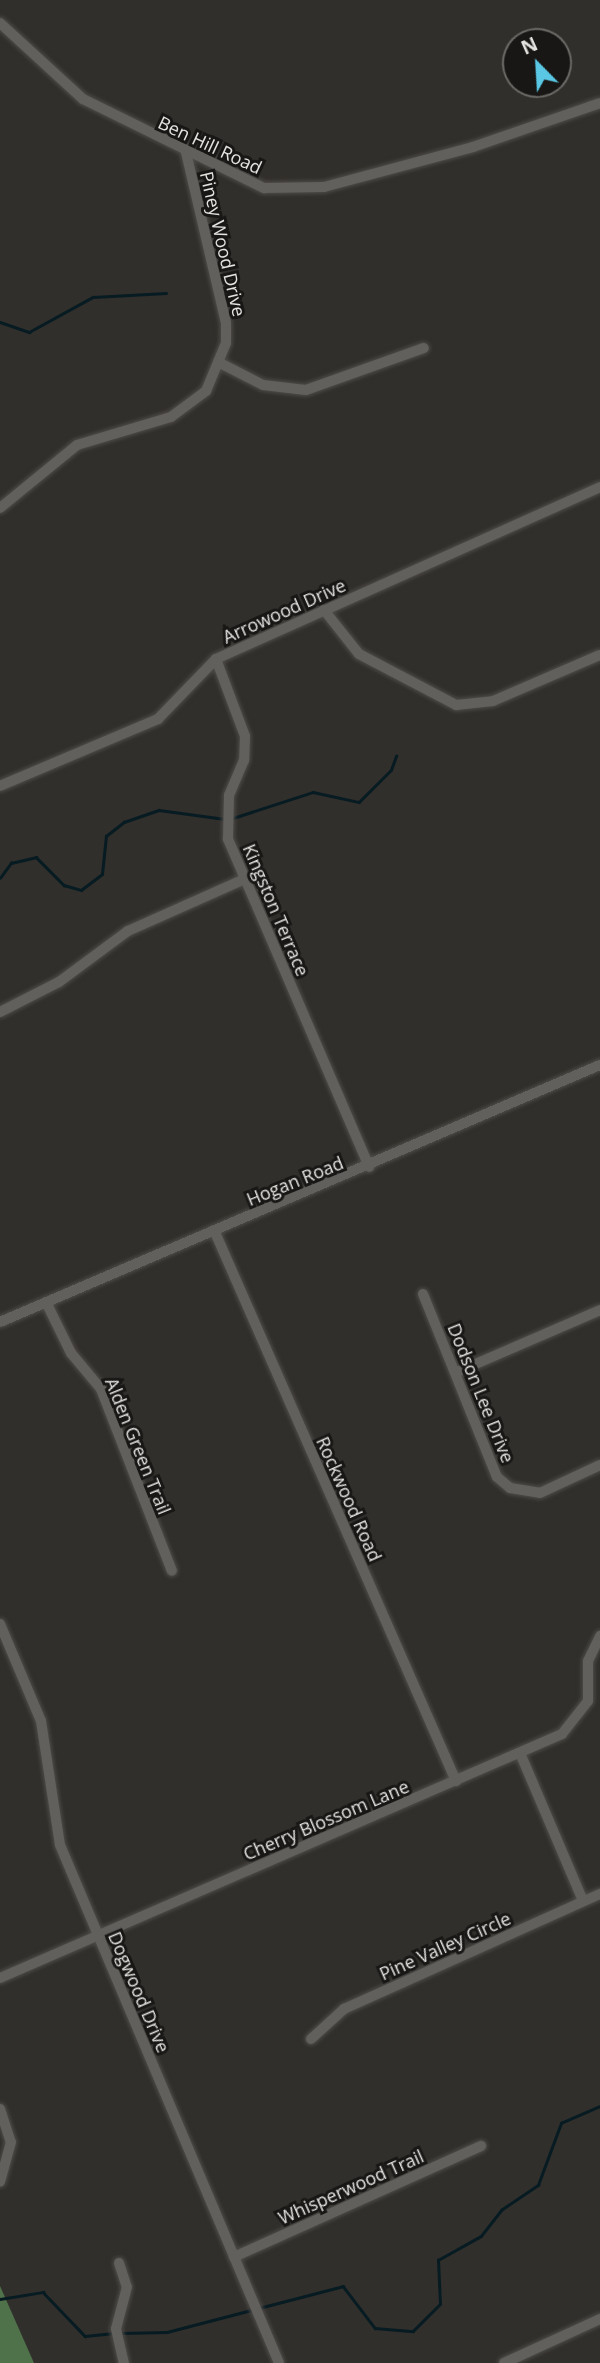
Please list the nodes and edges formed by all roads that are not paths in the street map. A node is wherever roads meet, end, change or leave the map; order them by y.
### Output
1 (2, 27) edge
2 (600, 103) edge
3 (588, 107) junction
4 (600, 110) edge
5 (186, 152) junction
6 (424, 348) dead end
7 (220, 363) junction
8 (600, 487) edge
9 (0, 508) edge
10 (324, 610) junction
11 (600, 654) edge
12 (216, 659) junction
13 (0, 786) edge
14 (245, 879) junction
15 (0, 1012) edge
16 (600, 1065) edge
17 (369, 1167) junction
18 (214, 1230) junction
19 (423, 1294) dead end
20 (46, 1302) junction
21 (600, 1310) edge
22 (0, 1322) edge
23 (457, 1372) junction
24 (600, 1465) edge
25 (172, 1571) dead end
26 (0, 1625) edge
27 (600, 1636) edge
28 (520, 1753) junction
29 (456, 1781) junction
30 (600, 1894) edge
31 (583, 1901) junction
32 (98, 1935) junction
33 (0, 1978) edge
34 (311, 2039) dead end
35 (0, 2109) edge
36 (481, 2146) dead end
37 (0, 2182) edge
38 (234, 2257) junction
39 (119, 2263) dead end
40 (600, 2319) edge
41 (124, 2363) edge
42 (279, 2363) edge
43 (504, 2363) edge

1 - 5 street, Ben Hill Road
2 - 3 street, Ben Hill Road
3 - 4 street
3 - 5 street, Ben Hill Road
5 - 7 street, Piney Wood Drive
6 - 7 street
7 - 9 street, Piney Wood Drive
8 - 10 street, Arrowood Drive
10 - 11 street
10 - 12 street, Arrowood Drive
12 - 13 street, Arrowood Drive
12 - 14 street, Kingston Terrace
14 - 15 street
14 - 17 street, Kingston Terrace
16 - 17 street, Hogan Road
17 - 18 street, Hogan Road
18 - 20 street, Hogan Road
18 - 29 street, Rockwood Road
19 - 23 street, Dodson Lee Drive
20 - 22 street, Hogan Road
20 - 25 street, Alden Green Trail
21 - 23 street
23 - 24 street, Dodson Lee Drive
26 - 32 street, Dogwood Drive
27 - 28 street, Cherry Blossom Lane
28 - 29 street, Cherry Blossom Lane
28 - 31 street
29 - 32 street, Cherry Blossom Lane
30 - 31 street, Pine Valley Circle
31 - 34 street, Pine Valley Circle
32 - 33 street, Cherry Blossom Lane
32 - 38 street, Dogwood Drive
35 - 37 street
36 - 38 street, Whisperwood Trail
38 - 42 street, Dogwood Drive
39 - 41 street
40 - 43 street

